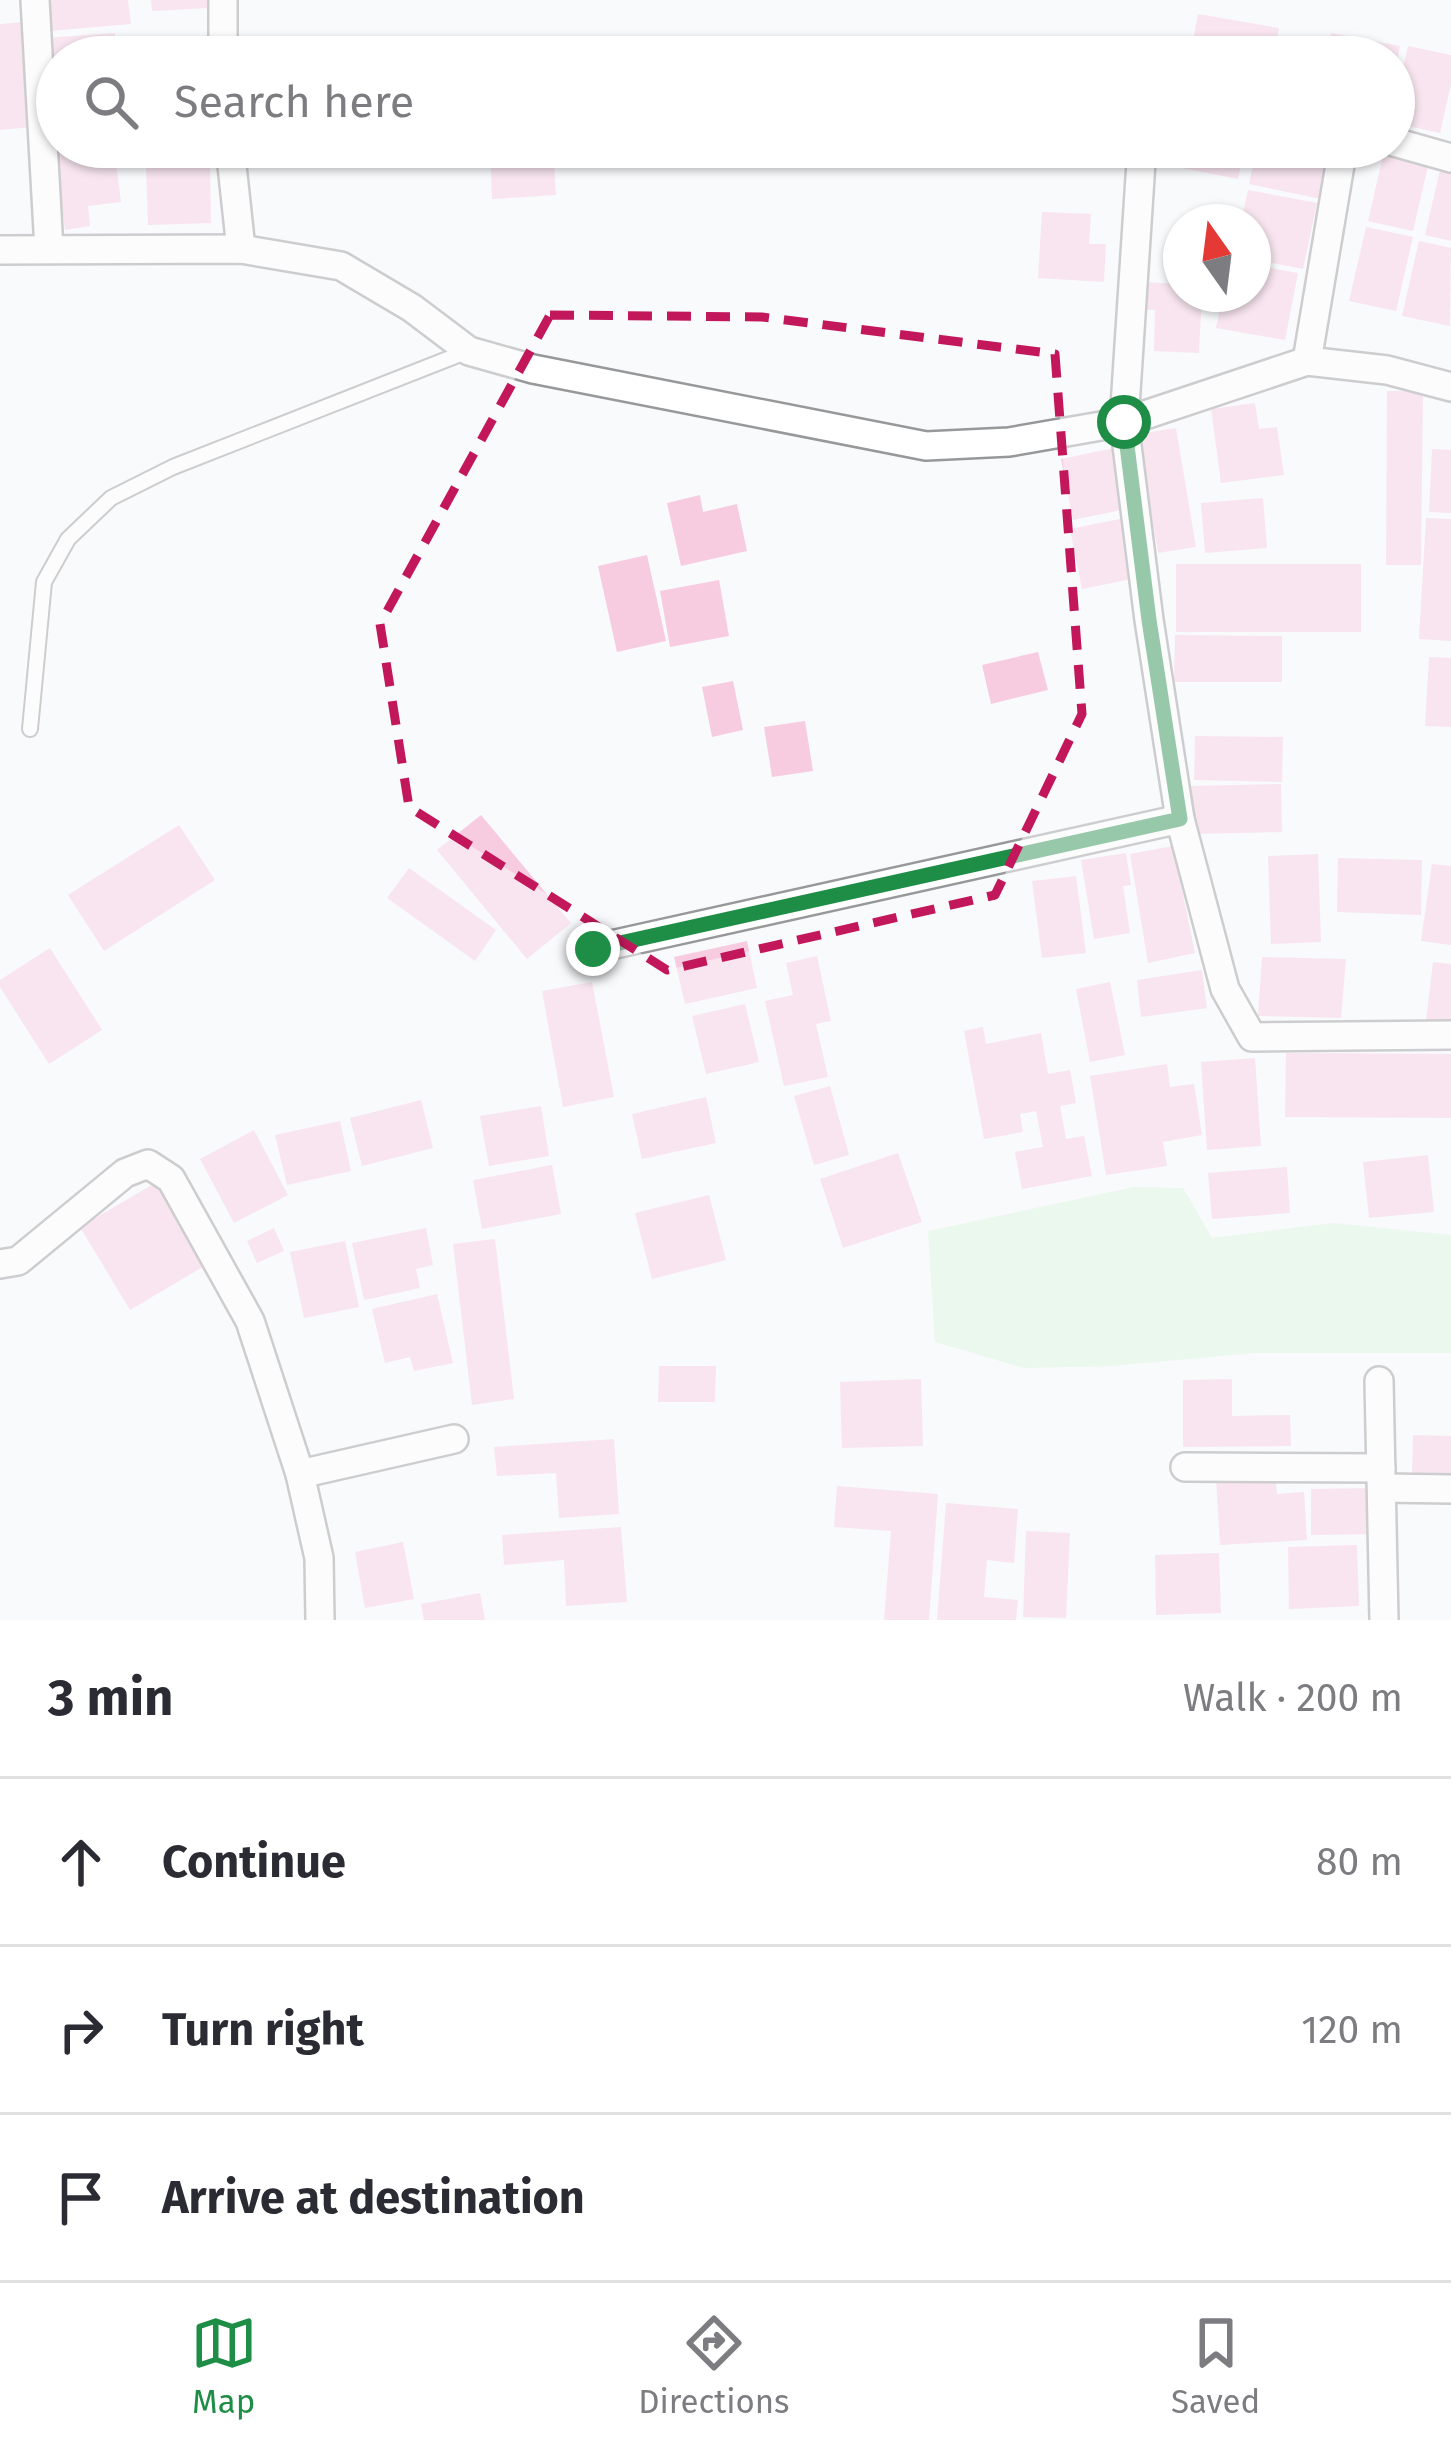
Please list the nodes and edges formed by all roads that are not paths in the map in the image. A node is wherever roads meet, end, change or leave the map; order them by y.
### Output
1 (35, 0) edge
2 (223, 0) edge
3 (37, 36) edge
4 (223, 36) edge
5 (1415, 148) edge
6 (1451, 158) edge
7 (44, 168) edge
8 (232, 168) edge
9 (1141, 168) edge
10 (1339, 168) edge
11 (49, 249) junction
12 (241, 249) junction
13 (0, 250) edge
14 (469, 351) junction
15 (1307, 361) junction
16 (1451, 387) edge
17 (1124, 422) junction
18 (30, 729) dead end
19 (1180, 819) junction
20 (593, 949) dead end
21 (1451, 1035) edge
22 (0, 1264) edge
23 (1379, 1381) dead end
24 (454, 1439) dead end
25 (1186, 1466) dead end
26 (300, 1474) junction
27 (1381, 1478) junction
28 (1451, 1490) edge
29 (320, 1620) edge
30 (1384, 1620) edge

1 - 3 street
2 - 4 street
5 - 6 street
7 - 11 street
8 - 12 street
9 - 17 street
10 - 15 street
11 - 12 street
11 - 13 street
12 - 14 street
14 - 17 street
14 - 18 lane
15 - 16 street
15 - 17 street
17 - 19 street
19 - 20 street
19 - 21 street
22 - 26 street
23 - 27 street
24 - 26 street
25 - 27 street
26 - 29 street
27 - 28 street
27 - 30 street

